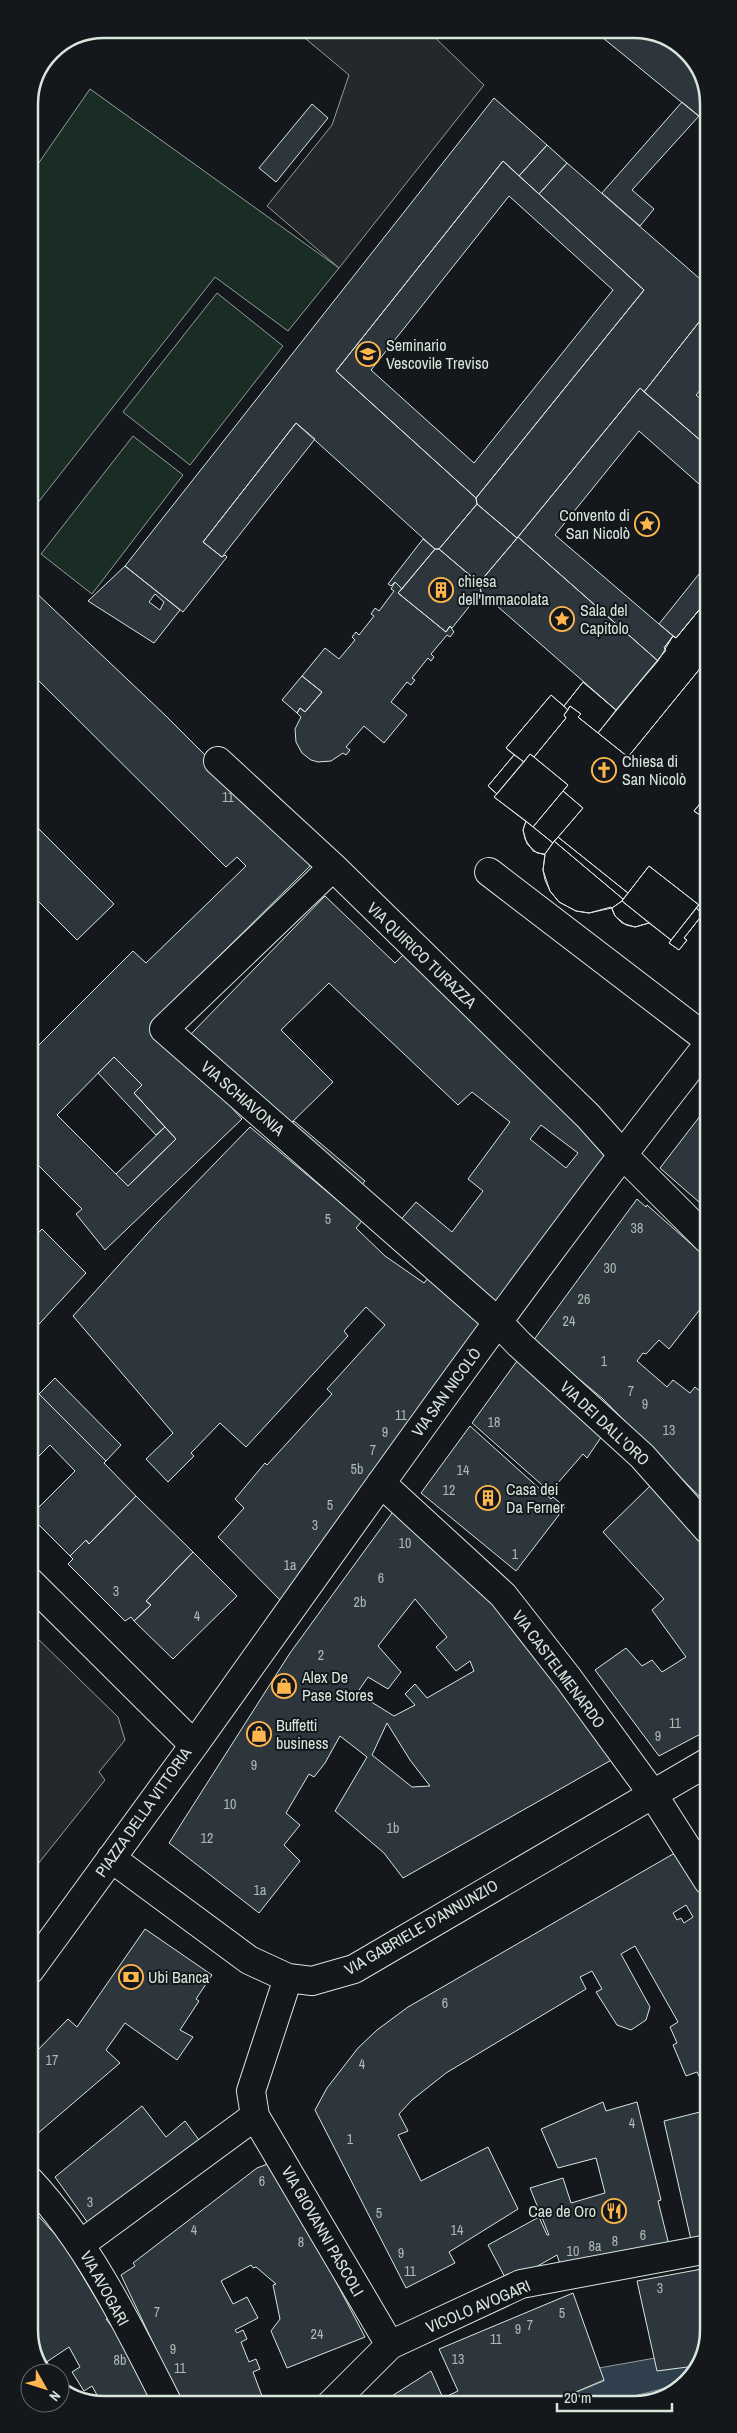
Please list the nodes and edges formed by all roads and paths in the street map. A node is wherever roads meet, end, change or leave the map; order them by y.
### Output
1 (218, 761) dead end
2 (333, 868) junction
3 (489, 872) dead end
4 (700, 1034) edge
5 (700, 1055) edge
6 (622, 1154) junction
7 (700, 1232) edge
8 (497, 1321) junction
9 (381, 1483) junction
10 (700, 1521) edge
11 (38, 1590) edge
12 (194, 1745) junction
13 (700, 1766) edge
14 (652, 1793) junction
15 (111, 1858) junction
16 (700, 1868) edge
17 (38, 1959) edge
18 (288, 1978) junction
19 (255, 2116) junction
20 (38, 2191) edge
21 (81, 2244) junction
22 (700, 2250) edge
23 (390, 2345) junction
24 (164, 2395) edge
25 (340, 2395) edge

1 - 2 street, VIA QUIRICO TURAZZA
2 - 6 street, VIA QUIRICO TURAZZA
2 - 8 street, VIA SCHIAVONIA
3 - 4 street
5 - 6 street, VIA SAN NICOLÒ
6 - 7 street, VIA QUIRICO TURAZZA
6 - 8 street, VIA SAN NICOLÒ
8 - 9 street, VIA SAN NICOLÒ
8 - 10 street, VIA DEI DALL'ORO
9 - 12 street, VIA SAN NICOLÒ
9 - 14 street, VIA CASTELMENARDO
11 - 12 street, PIAZZA DELLA VITTORIA
12 - 15 street, PIAZZA DELLA VITTORIA
13 - 14 street, VIA GABRIELE D'ANNUNZIO
14 - 16 street, VIA CASTELMENARDO
14 - 18 street, VIA GABRIELE D'ANNUNZIO
15 - 17 street, PIAZZA DELLA VITTORIA
15 - 18 street, VIA GABRIELE D'ANNUNZIO
18 - 19 street, VIA GIOVANNI PASCOLI
19 - 21 street
19 - 23 street, VIA GIOVANNI PASCOLI
20 - 21 street, VIA AVOGARI
21 - 24 street, VIA AVOGARI
22 - 23 street, VICOLO AVOGARI
23 - 25 street, VICOLO AVOGARI

